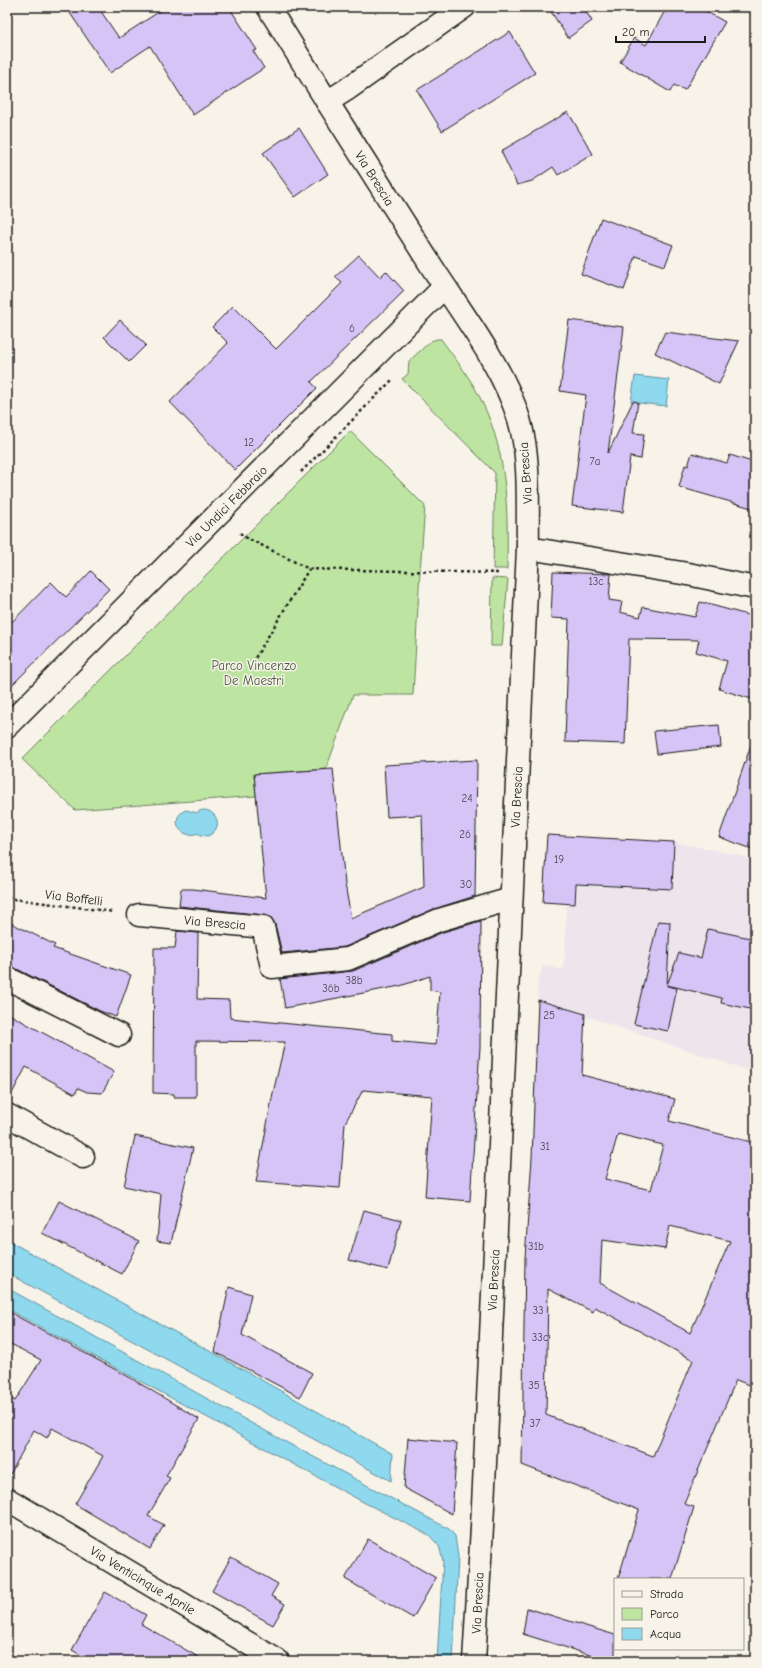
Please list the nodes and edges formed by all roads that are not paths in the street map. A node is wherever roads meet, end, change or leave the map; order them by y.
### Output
1 (268, 7) edge
2 (464, 7) edge
3 (327, 102) junction
4 (444, 287) junction
5 (528, 548) junction
6 (755, 588) edge
7 (7, 726) edge
8 (511, 899) junction
9 (139, 915) road end
10 (7, 978) edge
11 (119, 1035) dead end
12 (7, 1115) edge
13 (83, 1157) dead end
14 (7, 1498) edge
15 (278, 1661) edge
16 (474, 1661) edge

1 - 3 street, Via Brescia
2 - 3 street
3 - 4 street, Via Brescia
4 - 5 street, Via Brescia
4 - 7 street, Via Undici Febbraio
5 - 6 street
5 - 8 street, Via Brescia
8 - 9 street, Via Brescia
8 - 16 street, Via Brescia
10 - 11 street
12 - 13 street
14 - 15 street, Via Venticinque Aprile

